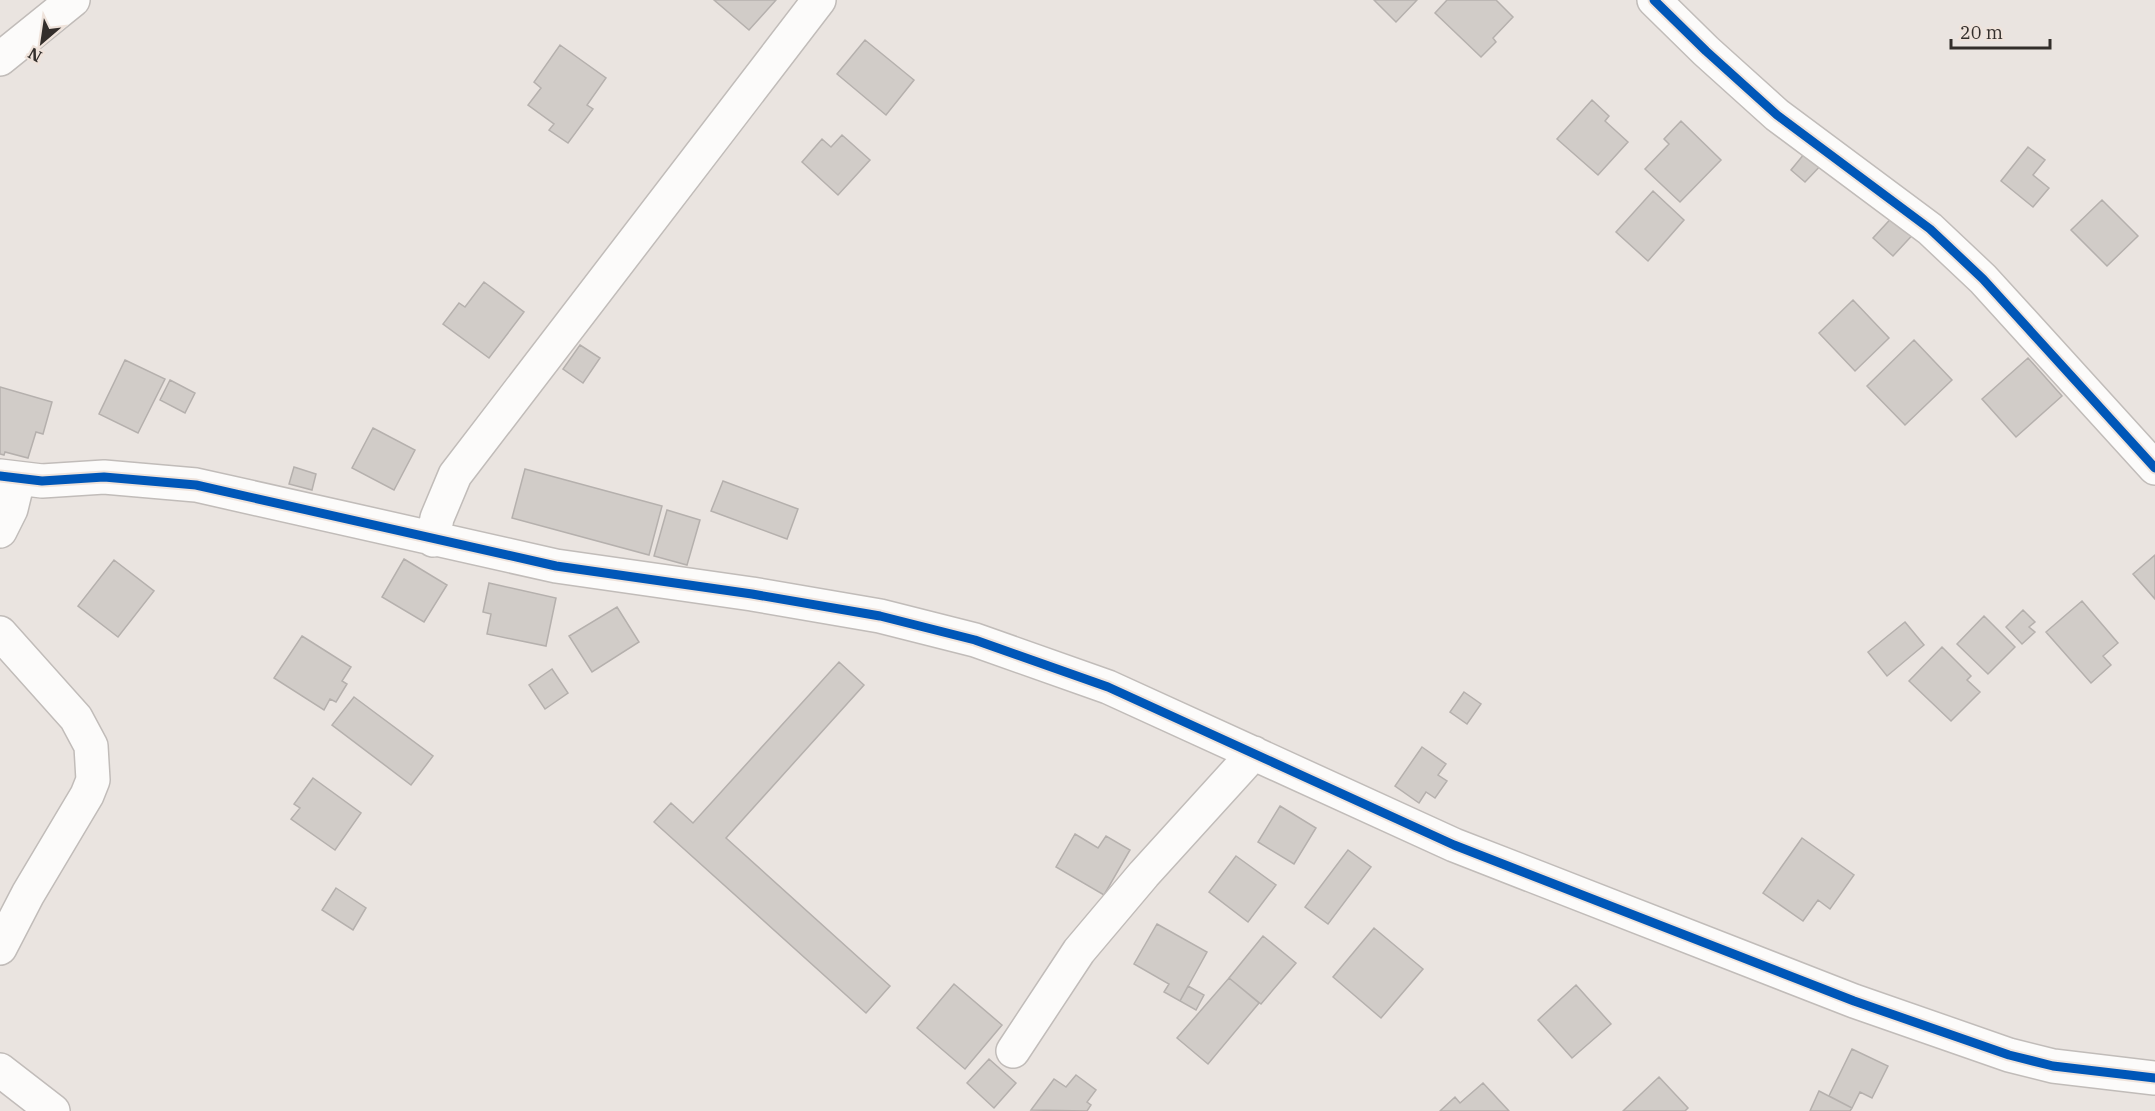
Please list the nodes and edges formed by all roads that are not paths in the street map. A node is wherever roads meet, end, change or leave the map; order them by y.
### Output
1 (73, 0) edge
2 (819, 0) edge
3 (1654, 0) edge
4 (0, 59) edge
5 (2155, 468) edge
6 (9, 478) edge
7 (0, 531) edge
8 (434, 540) junction
9 (0, 633) edge
10 (1254, 753) junction
11 (0, 948) edge
12 (1013, 1051) dead end
13 (0, 1070) edge
14 (2155, 1078) edge
15 (52, 1111) edge

1 - 4 street
2 - 8 street
3 - 5 street
6 - 7 street
6 - 8 street
8 - 10 street
9 - 11 street
10 - 12 street
10 - 14 street
13 - 15 street

